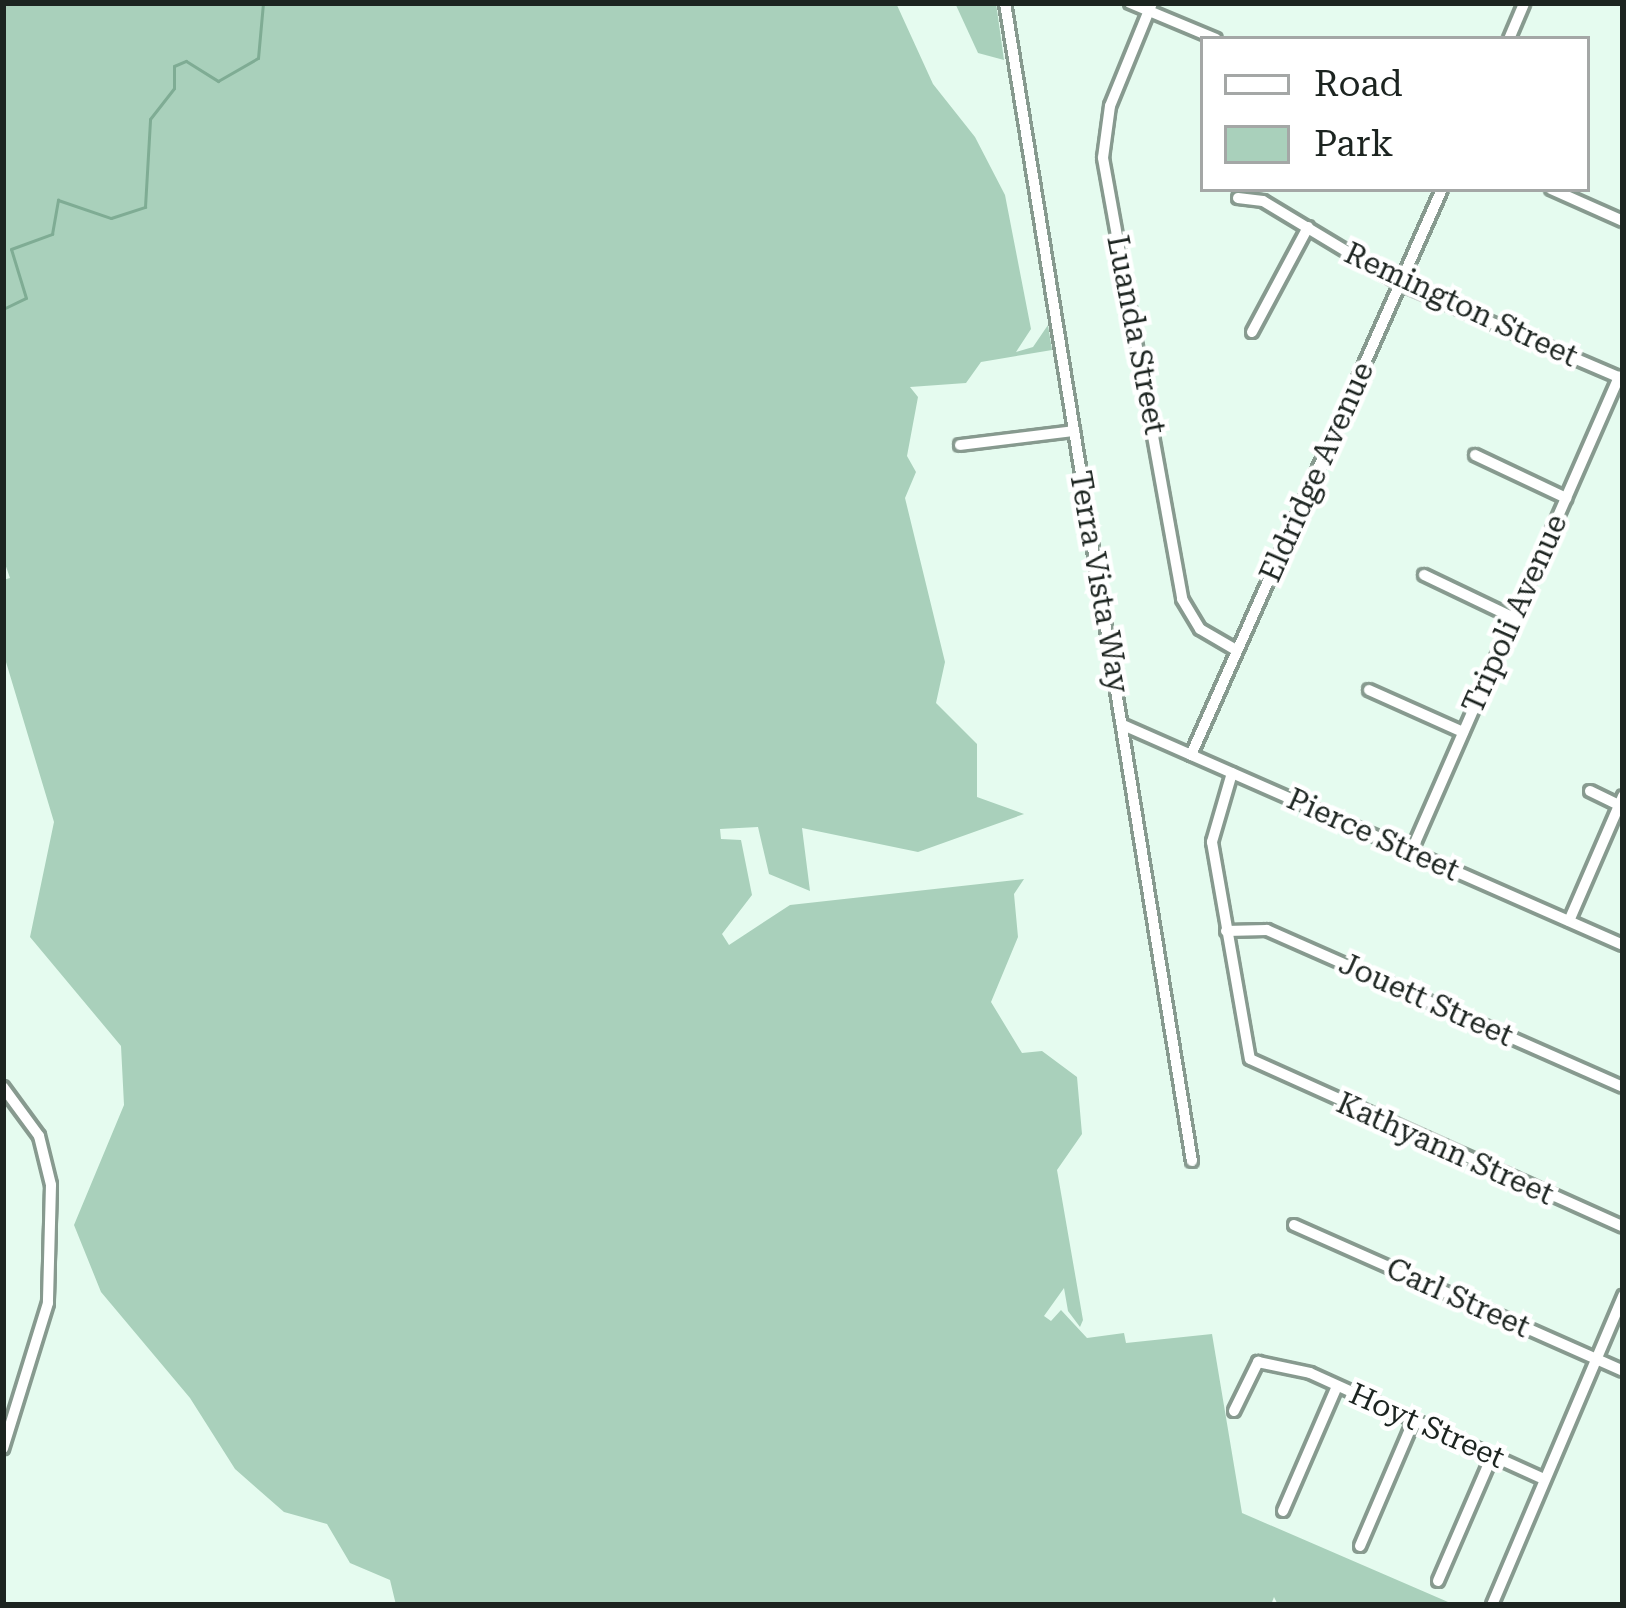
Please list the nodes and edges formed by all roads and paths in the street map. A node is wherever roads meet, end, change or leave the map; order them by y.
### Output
1 (1005, 3) edge
2 (1130, 3) edge
3 (1524, 3) edge
4 (1150, 7) edge
5 (1210, 36) edge
6 (1510, 36) edge
7 (1441, 192) edge
8 (1558, 192) edge
9 (1238, 198) dead end
10 (1623, 221) edge
11 (1308, 227) junction
12 (1400, 283) junction
13 (1252, 332) dead end
14 (1621, 378) edge
15 (1074, 431) junction
16 (960, 445) dead end
17 (1475, 455) dead end
18 (1566, 498) junction
19 (1424, 575) dead end
20 (1514, 618) junction
21 (1236, 650) junction
22 (1369, 690) dead end
23 (1123, 725) junction
24 (1463, 732) junction
25 (1191, 755) junction
26 (1232, 773) junction
27 (1590, 791) dead end
28 (1621, 800) edge
29 (1411, 852) junction
30 (1569, 922) junction
31 (1226, 931) junction
32 (1623, 945) edge
33 (3, 1087) edge
34 (1623, 1087) edge
35 (1192, 1161) dead end
36 (1294, 1225) dead end
37 (1623, 1227) edge
38 (1623, 1296) edge
39 (1596, 1358) junction
40 (1623, 1371) edge
41 (1336, 1386) junction
42 (1234, 1411) dead end
43 (1414, 1420) junction
44 (3, 1448) edge
45 (1492, 1456) junction
46 (1544, 1479) junction
47 (1283, 1511) dead end
48 (1360, 1546) dead end
49 (1438, 1581) dead end
50 (1492, 1605) edge

1 - 15 street, Terra Vista Way
2 - 4 street
3 - 6 street
4 - 5 street
4 - 21 street, Luanda Street
7 - 12 street, Eldridge Avenue
8 - 10 street
9 - 11 street, Remington Street
11 - 12 street, Remington Street
11 - 13 street
12 - 14 street, Remington Street
12 - 21 street, Eldridge Avenue
14 - 18 street, Tripoli Avenue
15 - 16 street
15 - 23 street, Terra Vista Way
17 - 18 street
18 - 20 street, Tripoli Avenue
19 - 20 street
20 - 24 street, Tripoli Avenue
21 - 25 street, Eldridge Avenue
22 - 24 street
23 - 25 street, Pierce Street
23 - 35 street, Terra Vista Way
24 - 29 street, Tripoli Avenue
25 - 26 street, Pierce Street
26 - 29 street, Pierce Street
26 - 31 street
27 - 28 street
28 - 30 street
29 - 30 street, Pierce Street
30 - 32 street, Pierce Street
31 - 34 street, Jouett Street
31 - 37 street, Kathyann Street
33 - 44 street
36 - 39 street, Carl Street
38 - 39 street
39 - 40 street, Carl Street
39 - 46 street
41 - 42 street, Hoyt Street
41 - 43 street, Hoyt Street
41 - 47 street
43 - 45 street, Hoyt Street
43 - 48 street
45 - 46 street, Hoyt Street
45 - 49 street
46 - 50 street

